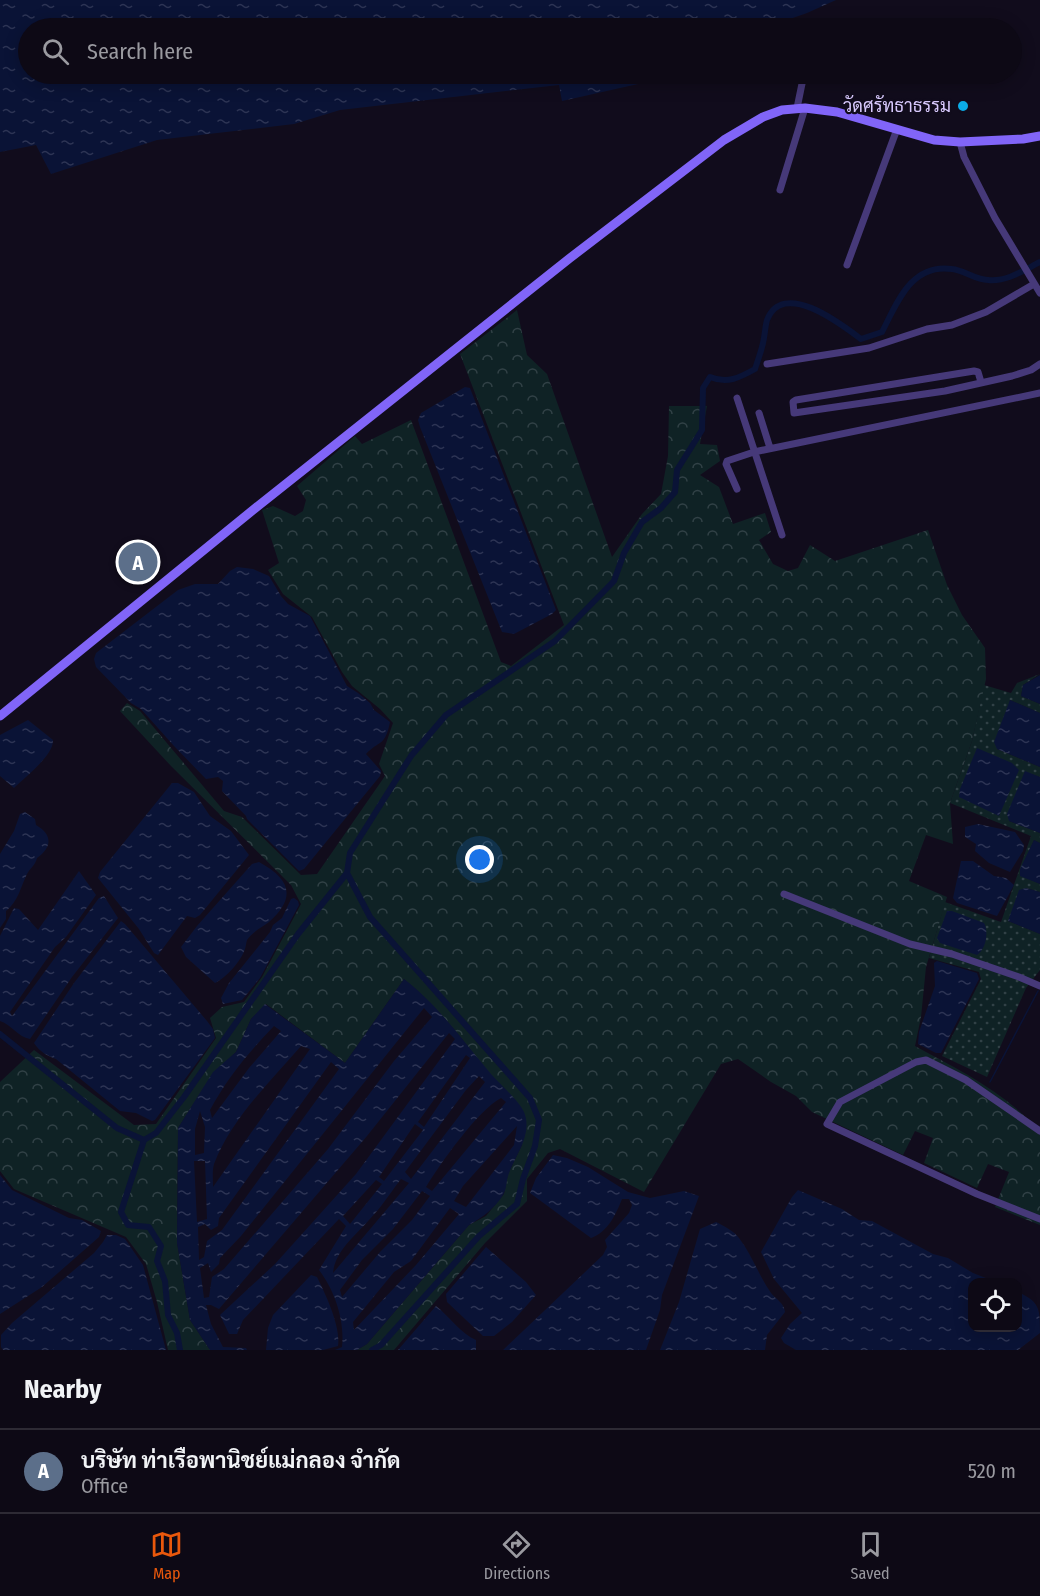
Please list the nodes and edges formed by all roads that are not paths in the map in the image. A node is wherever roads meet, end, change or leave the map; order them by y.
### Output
1 (803, 84) edge
2 (801, 108) junction
3 (897, 129) junction
4 (1040, 136) edge
5 (960, 142) junction
6 (780, 189) dead end
7 (847, 265) dead end
8 (1034, 283) junction
9 (1040, 293) edge
10 (767, 364) dead end
11 (1040, 364) edge
12 (981, 382) junction
13 (1040, 393) edge
14 (737, 398) dead end
15 (759, 413) dead end
16 (770, 448) junction
17 (754, 452) junction
18 (737, 489) dead end
19 (782, 535) dead end
20 (0, 716) edge
21 (784, 894) dead end
22 (1040, 986) edge
23 (1040, 1131) edge
24 (1040, 1219) edge

1 - 2 street
2 - 3 street
2 - 6 street
2 - 20 street
3 - 5 street
3 - 7 street
4 - 5 street
5 - 8 street
8 - 9 street
8 - 10 street
11 - 12 street
12 - 12 street
13 - 16 street
14 - 17 street
15 - 16 street
16 - 17 street
17 - 18 street
17 - 19 street
21 - 22 street
23 - 24 street

